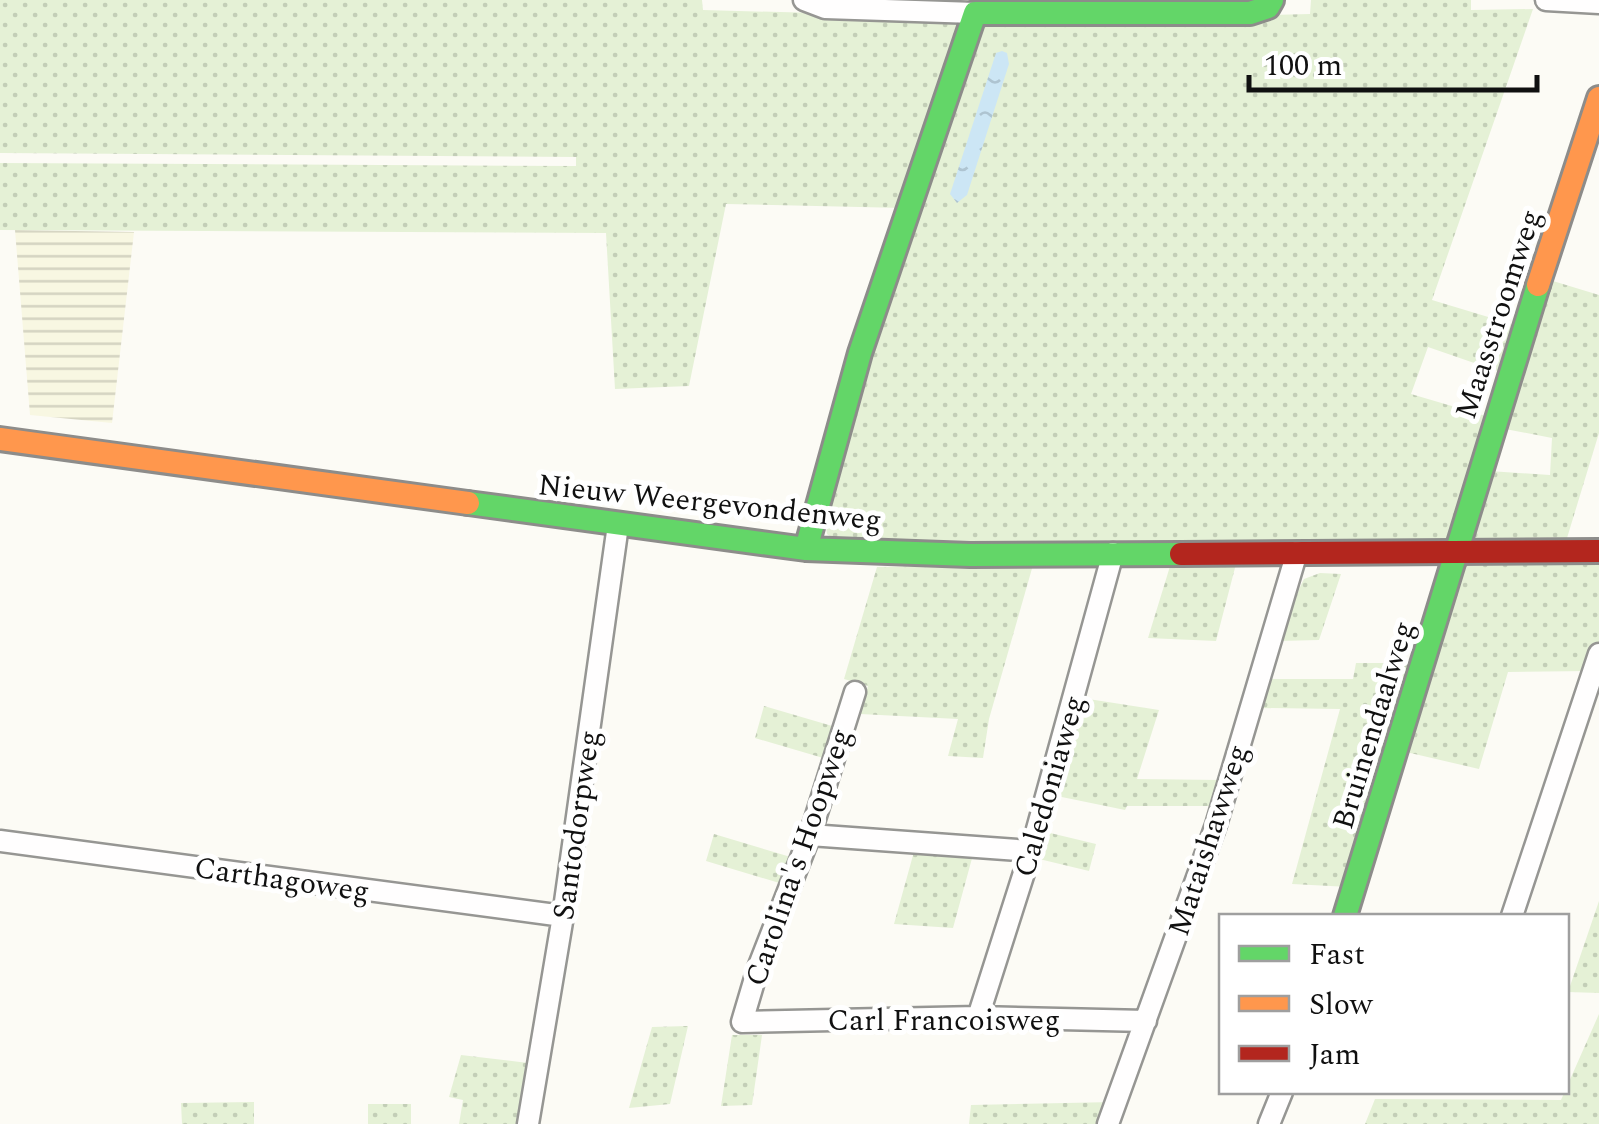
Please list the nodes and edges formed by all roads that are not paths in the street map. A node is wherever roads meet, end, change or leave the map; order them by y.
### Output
1 (804, 0) edge
2 (1272, 0) edge
3 (1546, 0) edge
4 (1599, 4) edge
5 (975, 13) junction
6 (1599, 98) edge
7 (0, 440) edge
8 (618, 525) junction
9 (806, 548) junction
10 (1458, 550) junction
11 (1599, 550) edge
12 (1298, 552) junction
13 (1113, 553) junction
14 (1599, 654) edge
15 (855, 692) dead end
16 (810, 835) junction
17 (0, 841) edge
18 (1031, 850) junction
19 (1346, 914) edge
20 (1513, 914) edge
21 (563, 916) junction
22 (978, 1017) junction
23 (1146, 1020) junction
24 (742, 1022) joint
25 (1281, 1094) edge
26 (528, 1124) edge
27 (1108, 1124) edge
28 (1269, 1124) edge

1 - 5 street
2 - 5 street
3 - 4 street
5 - 9 street
6 - 10 street, Maasstroomweg
7 - 8 street, Nieuw Weergevondenweg
8 - 9 street, Nieuw Weergevondenweg
8 - 21 street, Santodorpweg
9 - 13 street, Nieuw Weergevondenweg
10 - 11 street, Nieuw Weergevondenweg
10 - 12 street, Nieuw Weergevondenweg
10 - 19 street, Bruinendaalweg
12 - 13 street, Nieuw Weergevondenweg
12 - 23 street, Mataishawweg
13 - 18 street, Caledoniaweg
14 - 20 street
15 - 16 street, Carolina's Hoopweg
16 - 18 street
16 - 24 street, Carolina's Hoopweg
17 - 21 street, Carthagoweg
18 - 22 street, Caledoniaweg
21 - 26 street, Santodorpweg
22 - 23 street, Carl Francoisweg
22 - 24 street, Carl Francoisweg
23 - 27 street, Mataishawweg
25 - 28 street

